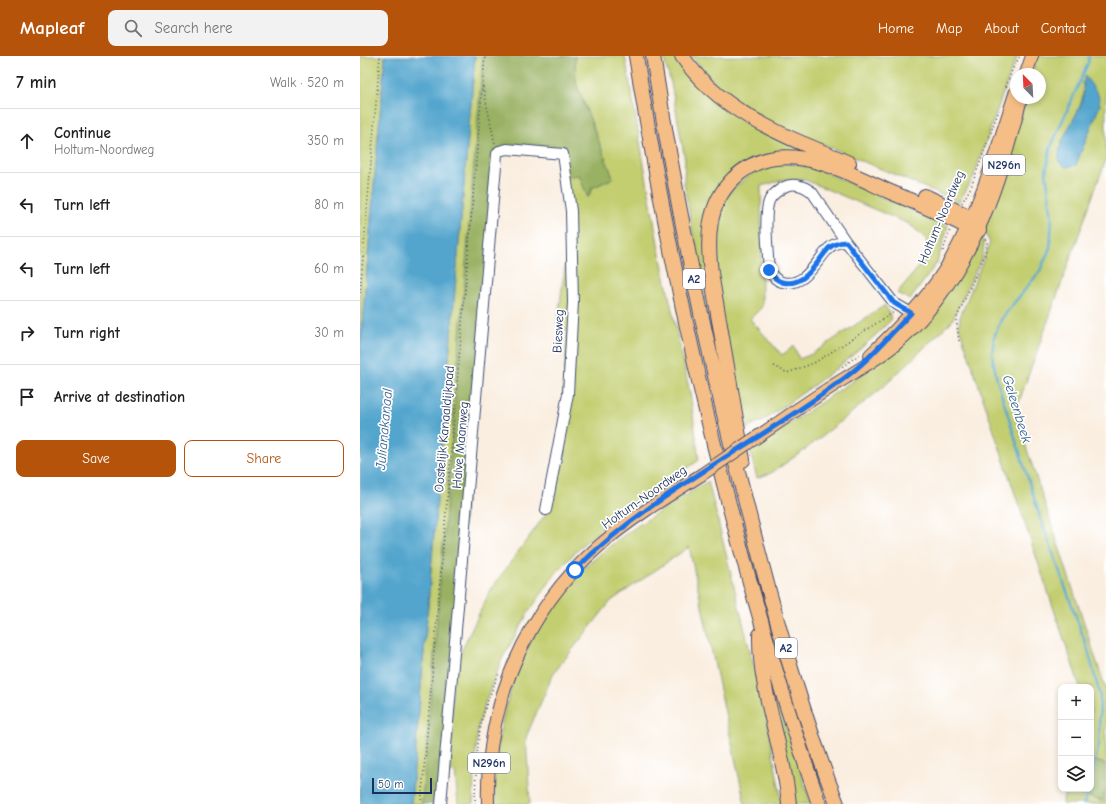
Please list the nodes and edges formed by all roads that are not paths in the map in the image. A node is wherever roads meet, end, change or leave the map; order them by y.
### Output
1 (636, 56) edge
2 (653, 56) edge
3 (682, 56) edge
4 (1032, 56) edge
5 (1028, 68) edge
6 (1010, 91) edge
7 (1019, 104) edge
8 (499, 151) joint
9 (956, 215) junction
10 (973, 225) junction
11 (846, 242) junction
12 (916, 316) junction
13 (745, 500) junction
14 (546, 510) dead end
15 (760, 623) junction
16 (441, 804) edge
17 (488, 804) edge
18 (789, 804) edge
19 (819, 804) edge
20 (836, 804) edge

1 - 15 highway, A2
2 - 13 highway, A2
3 - 9 highway, A2
4 - 5 main road
6 - 10 main road, Holtum-Noordweg / N296n
7 - 10 main road, Holtum-Noordweg / N296n
8 - 14 street, Biesweg
8 - 16 street, Halve Maanweg
9 - 10 highway, A2
9 - 13 highway, A2
10 - 12 main road, Holtum-Noordweg / N296n
11 - 11 street
11 - 12 street
12 - 17 main road, Holtum-Noordweg / N296n, bridge
13 - 20 highway, A2
15 - 18 highway, A2
15 - 19 highway, A2

